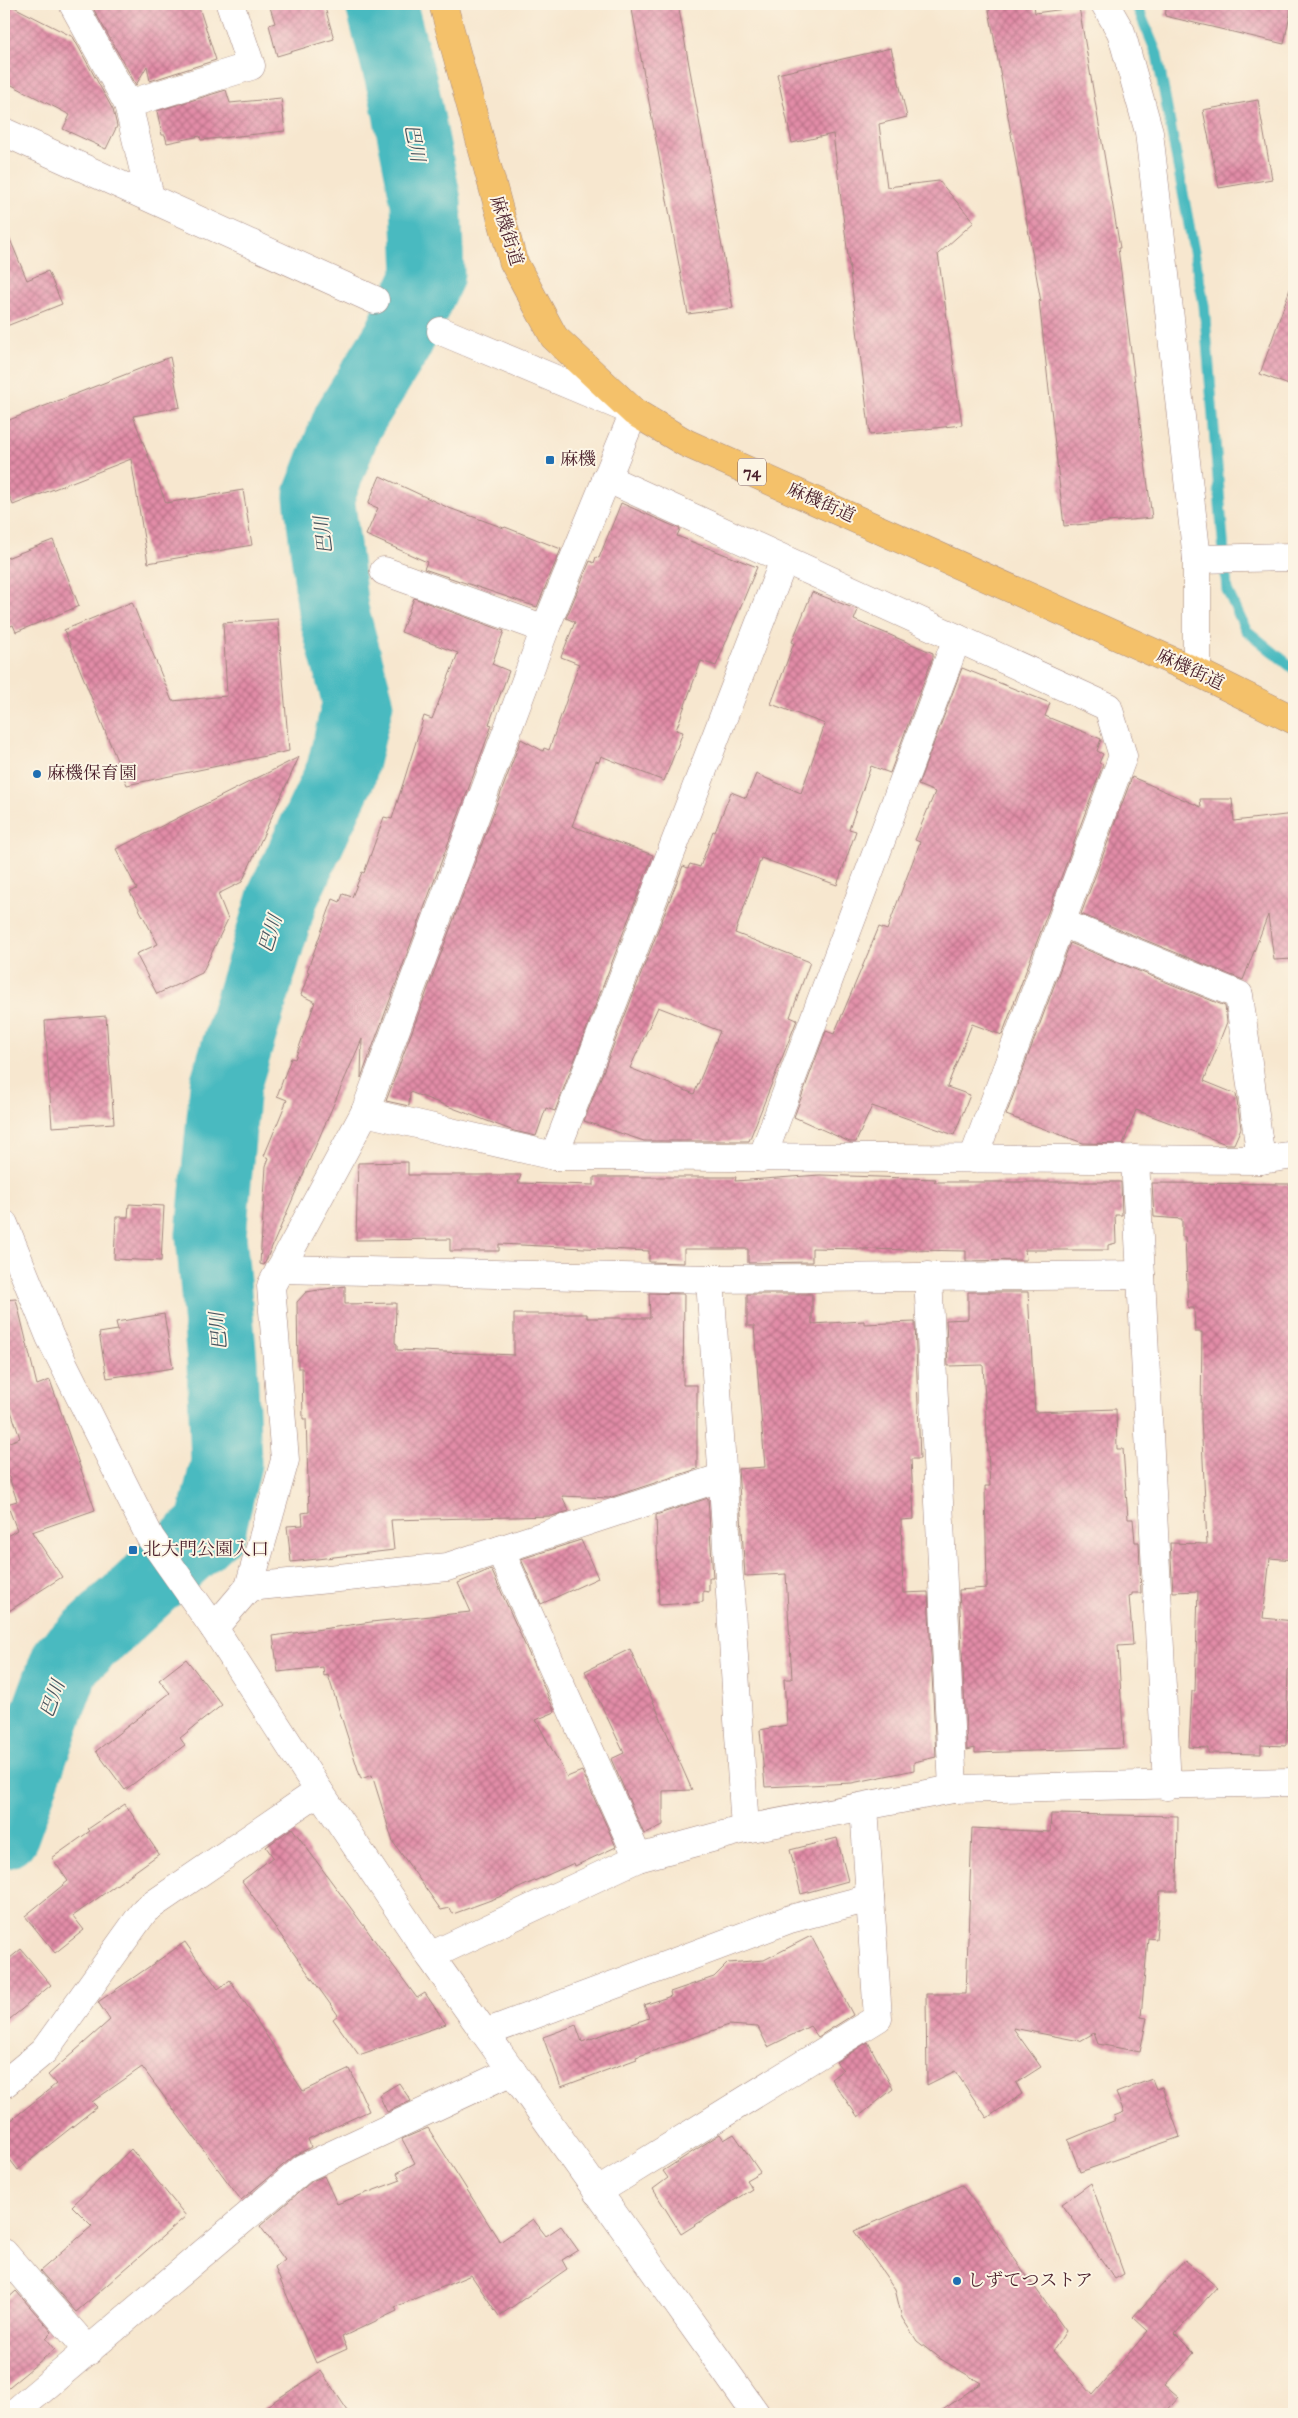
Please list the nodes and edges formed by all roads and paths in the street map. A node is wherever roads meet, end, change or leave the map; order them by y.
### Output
1 (73, 4) edge
2 (230, 4) edge
3 (442, 4) edge
4 (1105, 4) edge
5 (128, 104) junction
6 (4, 132) edge
7 (150, 197) junction
8 (375, 300) dead end
9 (441, 331) dead end
10 (634, 412) junction
11 (606, 478) junction
12 (1294, 558) edge
13 (1197, 559) junction
14 (784, 560) junction
15 (384, 571) dead end
16 (545, 629) junction
17 (957, 638) junction
18 (1197, 672) junction
19 (1294, 720) edge
20 (1062, 923) junction
21 (365, 1112) junction
22 (1294, 1155) edge
23 (554, 1156) junction
24 (762, 1158) junction
25 (973, 1159) junction
26 (1135, 1159) junction
27 (1261, 1160) junction
28 (4, 1224) edge
29 (280, 1270) junction
30 (1141, 1275) junction
31 (928, 1276) junction
32 (710, 1279) junction
33 (723, 1478) junction
34 (500, 1550) junction
35 (249, 1587) junction
36 (214, 1628) junction
37 (1294, 1782) edge
38 (1167, 1786) junction
39 (953, 1789) junction
40 (319, 1791) junction
41 (864, 1807) junction
42 (745, 1829) junction
43 (638, 1858) junction
44 (870, 1898) junction
45 (430, 1956) junction
46 (485, 2033) junction
47 (512, 2071) junction
48 (4, 2084) edge
49 (598, 2192) junction
50 (4, 2253) edge
51 (89, 2351) junction
52 (13, 2414) edge
53 (756, 2414) edge

1 - 5 street
2 - 5 street
3 - 10 main road, 麻機街道 / 74
4 - 13 street
5 - 7 street
6 - 7 street
7 - 8 street
9 - 10 street
10 - 11 street
10 - 18 main road, 麻機街道 / 74
11 - 14 street
11 - 16 street
12 - 13 street
13 - 18 street
14 - 17 street
14 - 23 street
15 - 16 street
16 - 21 street
17 - 20 street
17 - 24 street
18 - 19 main road, 麻機街道 / 74
20 - 25 street
20 - 27 street
21 - 23 street
21 - 29 street
22 - 27 street
23 - 24 street
24 - 25 street
25 - 26 street
26 - 27 street
26 - 30 street
28 - 36 street
29 - 32 street
29 - 35 street
30 - 31 street
30 - 38 street
31 - 32 street
31 - 39 street
32 - 33 street
33 - 34 street
33 - 42 street
34 - 35 street
34 - 43 street
35 - 36 street
36 - 40 street
37 - 38 street
38 - 39 street
39 - 41 street
40 - 45 street
40 - 48 street
41 - 42 street
41 - 44 street
42 - 43 street
43 - 45 street
44 - 46 street
44 - 49 street
45 - 46 street
46 - 47 street
47 - 49 street
47 - 51 street
49 - 53 street
50 - 51 street
51 - 52 street

